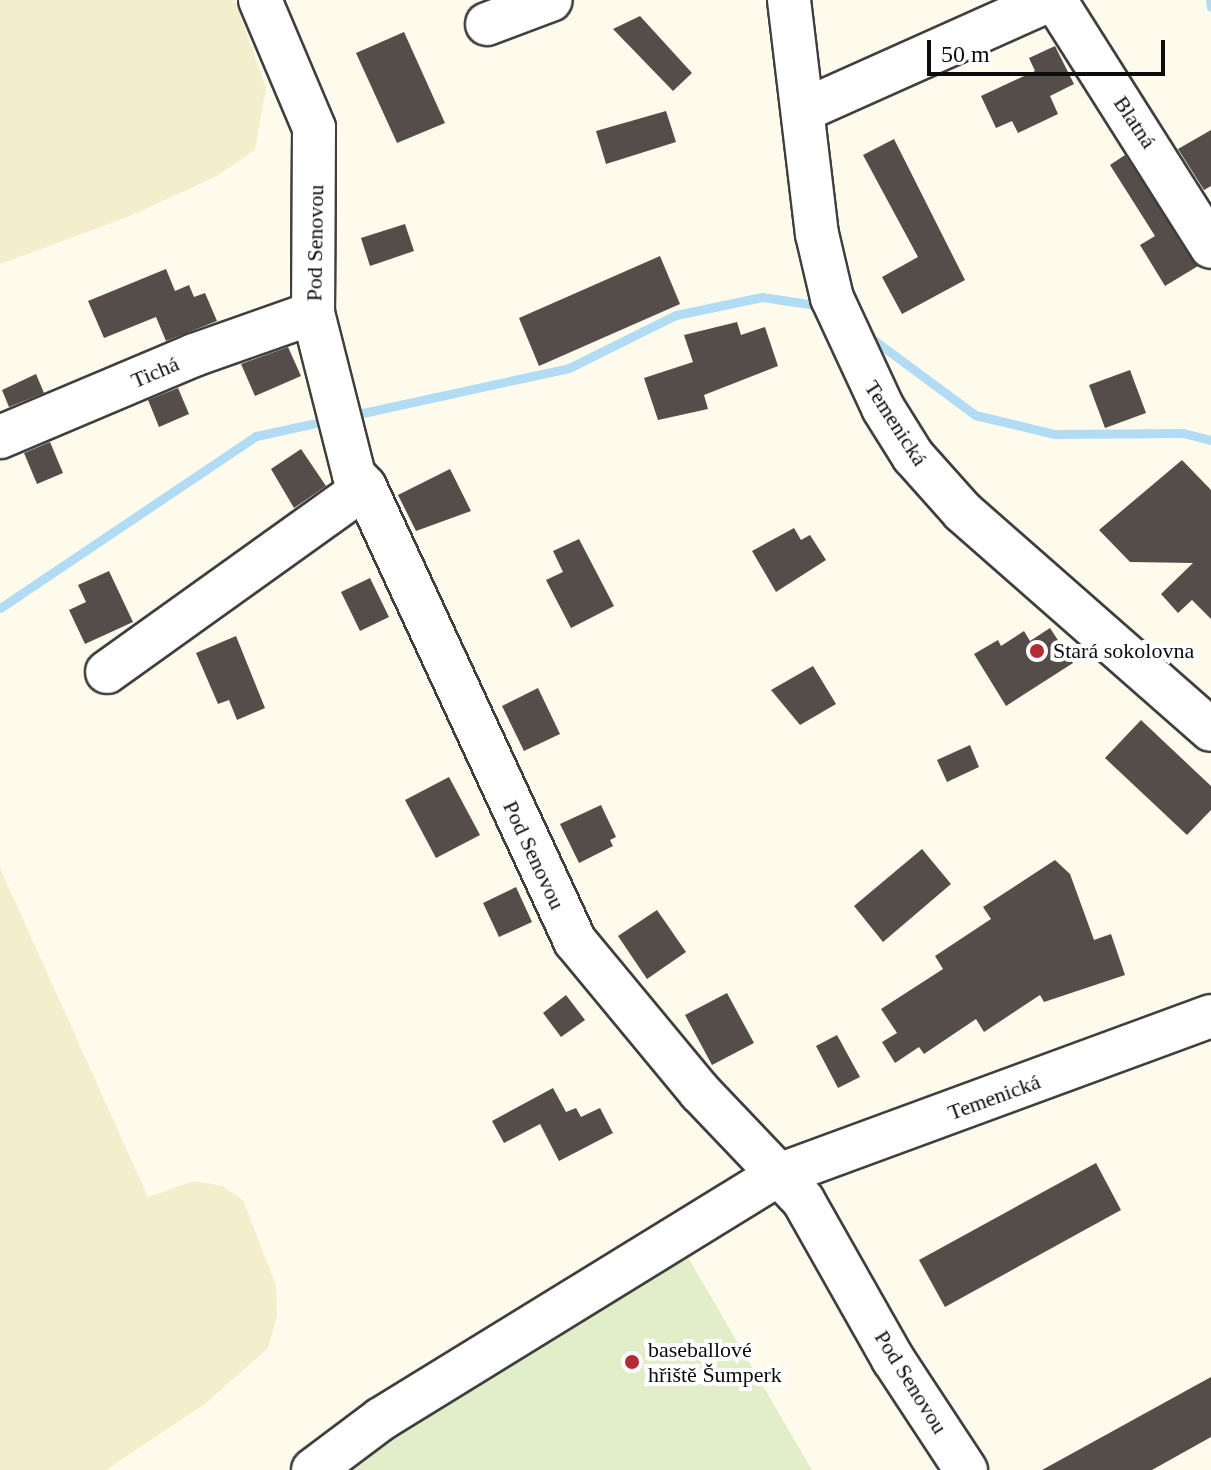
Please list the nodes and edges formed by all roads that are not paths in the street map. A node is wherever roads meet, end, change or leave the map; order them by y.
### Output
1 (260, 0) edge
2 (551, 0) edge
3 (789, 0) edge
4 (1052, 0) edge
5 (487, 24) dead end
6 (804, 110) junction
7 (1211, 247) edge
8 (313, 313) junction
9 (0, 437) edge
10 (365, 487) junction
11 (107, 672) dead end
12 (1211, 730) edge
13 (1211, 1016) edge
14 (776, 1176) junction
15 (313, 1470) edge
16 (966, 1470) edge

1 - 8 street, Pod Senovou
2 - 5 street
3 - 6 street, Temenická
4 - 6 street, Blatná
4 - 7 street, Blatná
6 - 12 street, Temenická
8 - 9 street, Tichá
8 - 10 street, Pod Senovou
10 - 11 street
10 - 14 street, Pod Senovou
13 - 14 street, Temenická
14 - 15 street
14 - 16 street, Pod Senovou

